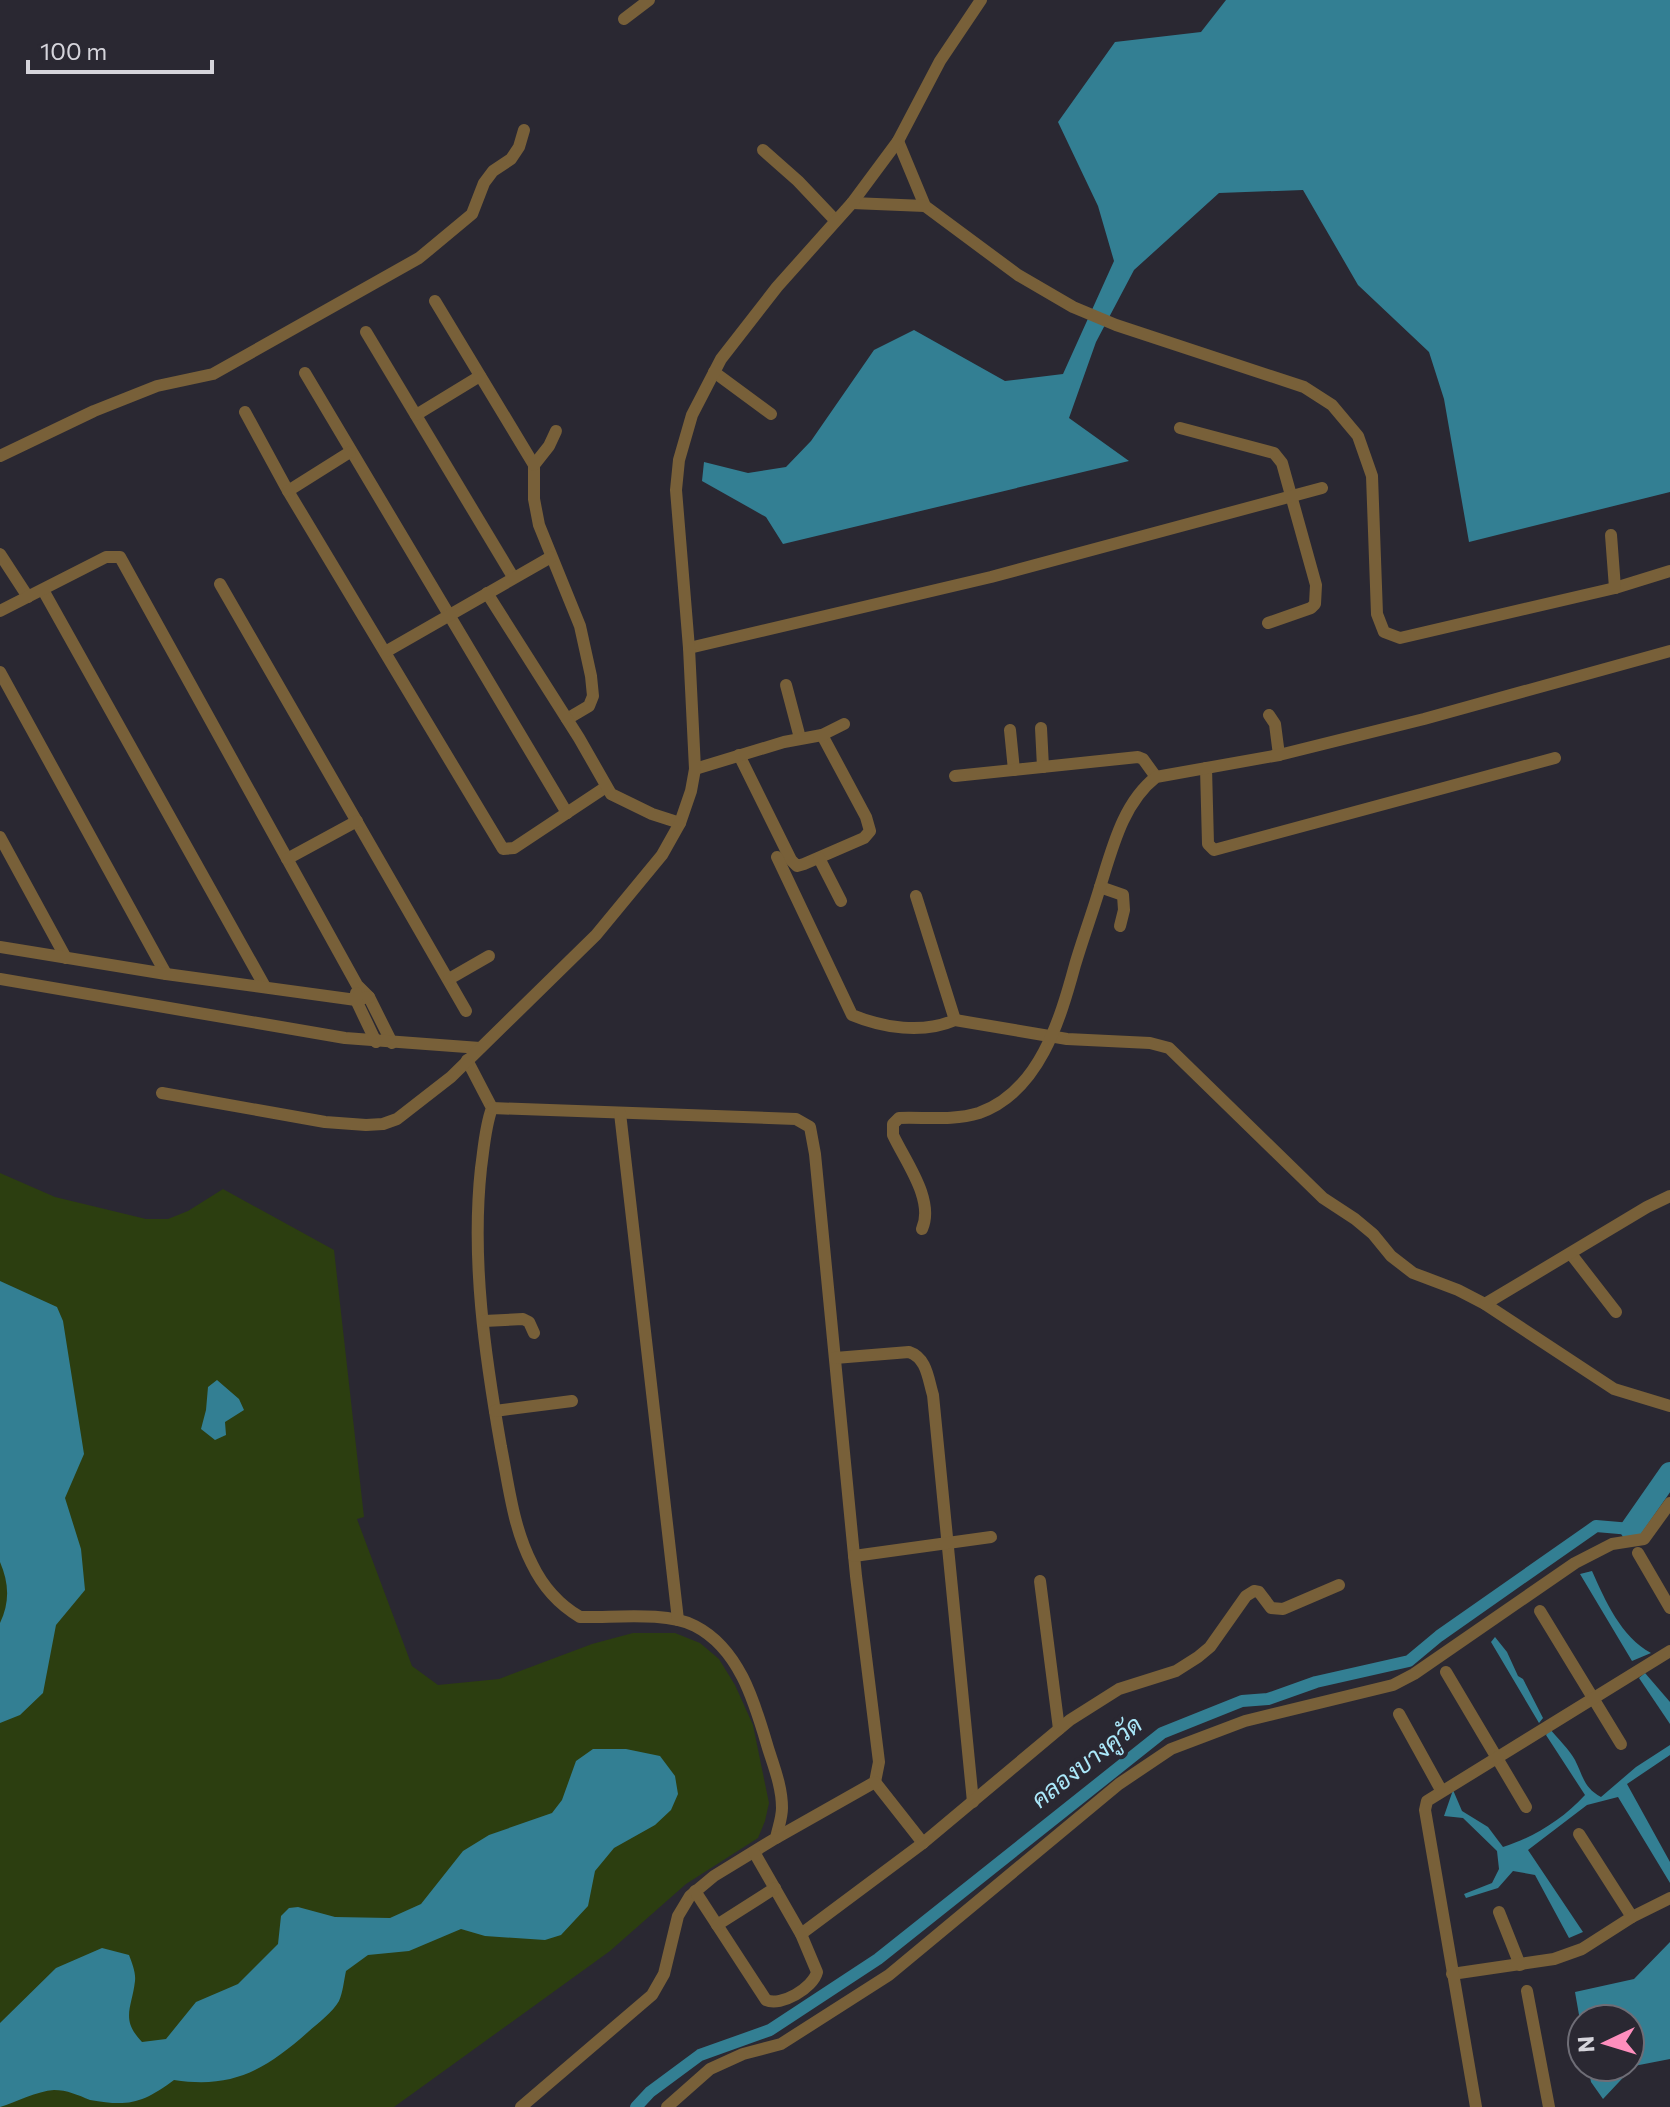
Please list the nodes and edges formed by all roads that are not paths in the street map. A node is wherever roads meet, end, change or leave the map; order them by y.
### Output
1 (649, 0) edge
2 (981, 0) edge
3 (624, 19) dead end
4 (524, 130) dead end
5 (898, 141) junction
6 (763, 150) dead end
7 (852, 203) junction
8 (925, 206) junction
9 (835, 220) junction
10 (435, 301) dead end
11 (366, 332) dead end
12 (714, 372) junction
13 (305, 373) dead end
14 (480, 376) junction
15 (245, 412) dead end
16 (771, 414) dead end
17 (416, 415) junction
18 (1180, 428) dead end
19 (556, 431) dead end
20 (350, 452) junction
21 (0, 456) edge
22 (534, 465) junction
23 (1322, 488) dead end
24 (288, 491) junction
25 (1290, 497) junction
26 (1611, 535) dead end
27 (0, 554) edge
28 (551, 557) junction
29 (1670, 571) edge
30 (513, 577) junction
31 (220, 584) dead end
32 (1615, 588) junction
33 (43, 590) junction
34 (487, 593) junction
35 (28, 597) junction
36 (0, 611) edge
37 (449, 615) junction
38 (1268, 623) dead end
39 (689, 648) junction
40 (387, 651) junction
41 (1670, 651) edge
42 (0, 672) edge
43 (786, 685) dead end
44 (1269, 715) dead end
45 (567, 719) junction
46 (844, 724) dead end
47 (1041, 728) dead end
48 (1010, 730) dead end
49 (822, 735) junction
50 (800, 738) junction
51 (739, 755) junction
52 (1279, 755) junction
53 (1555, 758) dead end
54 (1043, 767) junction
55 (1206, 768) junction
56 (695, 769) junction
57 (1014, 770) junction
58 (955, 776) dead end
59 (1156, 777) junction
60 (608, 790) junction
61 (567, 813) junction
62 (357, 821) junction
63 (680, 823) junction
64 (0, 837) edge
65 (777, 857) dead end
66 (819, 858) junction
67 (287, 859) junction
68 (1100, 887) junction
69 (916, 896) dead end
70 (841, 901) dead end
71 (1120, 926) dead end
72 (0, 947) edge
73 (489, 956) dead end
74 (66, 958) junction
75 (166, 974) junction
76 (0, 979) edge
77 (449, 979) junction
78 (264, 985) junction
79 (363, 998) junction
80 (466, 1011) dead end
81 (955, 1020) junction
82 (1050, 1040) junction
83 (376, 1042) junction
84 (392, 1043) junction
85 (480, 1048) junction
86 (467, 1060) junction
87 (162, 1093) dead end
88 (492, 1108) junction
89 (620, 1113) junction
90 (1670, 1196) edge
91 (922, 1229) dead end
92 (1571, 1254) junction
93 (1485, 1304) junction
94 (1616, 1312) dead end
95 (484, 1321) junction
96 (534, 1333) dead end
97 (835, 1358) junction
98 (572, 1401) dead end
99 (1670, 1406) edge
100 (495, 1411) junction
101 (1670, 1503) edge
102 (991, 1537) dead end
103 (948, 1544) junction
104 (1638, 1553) dead end
105 (854, 1556) junction
106 (1040, 1581) dead end
107 (1339, 1585) dead end
108 (1670, 1608) edge
109 (1540, 1611) dead end
110 (678, 1620) junction
111 (1670, 1651) edge
112 (1446, 1672) dead end
113 (1592, 1697) junction
114 (1399, 1714) dead end
115 (1059, 1729) junction
116 (1621, 1744) dead end
117 (1496, 1758) junction
118 (875, 1782) junction
119 (1441, 1790) junction
120 (973, 1802) junction
121 (1526, 1807) dead end
122 (1579, 1834) dead end
123 (776, 1838) junction
124 (923, 1843) junction
125 (754, 1852) junction
126 (775, 1888) junction
127 (695, 1891) junction
128 (1670, 1898) edge
129 (1499, 1912) dead end
130 (1632, 1917) junction
131 (717, 1925) junction
132 (801, 1934) junction
133 (1520, 1965) junction
134 (1452, 1974) junction
135 (1527, 1991) dead end
136 (521, 2107) edge
137 (667, 2107) edge
138 (1476, 2107) edge
139 (1549, 2107) edge

1 - 3 street
2 - 5 street
4 - 21 street
5 - 7 street
5 - 8 street
6 - 9 street
7 - 8 street
7 - 9 street
8 - 32 street
9 - 12 street
10 - 14 street
11 - 17 street
12 - 16 street
12 - 39 street
13 - 20 street
14 - 17 street
14 - 22 street
15 - 24 street
17 - 30 street
18 - 25 street
19 - 22 street
20 - 24 street
20 - 37 street
22 - 28 street
23 - 25 street
24 - 40 street
25 - 38 street
25 - 39 street
26 - 32 street
27 - 35 street
28 - 30 street
28 - 45 street
29 - 32 street
30 - 34 street
31 - 62 street
33 - 35 street
33 - 67 street
33 - 78 street
34 - 37 street
34 - 45 street
35 - 36 street
37 - 40 street
37 - 61 street
39 - 56 street
40 - 61 street
41 - 52 street
42 - 75 street
43 - 50 street
44 - 52 street
45 - 60 street
46 - 49 street
47 - 54 street
48 - 57 street
49 - 50 street
49 - 66 street
50 - 51 street
51 - 56 street
51 - 66 street
52 - 55 street
53 - 55 street
54 - 57 street
54 - 59 street
55 - 59 street
56 - 63 street
57 - 58 street
59 - 68 street
60 - 61 street
60 - 63 street
62 - 67 street
62 - 77 street
63 - 85 street
64 - 74 street
65 - 81 street
66 - 70 street
67 - 79 street
68 - 71 street
68 - 82 street
69 - 81 street
72 - 74 street
73 - 77 street
74 - 75 street
75 - 78 street
76 - 83 street
77 - 80 street
78 - 79 street
79 - 83 street
79 - 84 street
81 - 82 street
82 - 91 street
82 - 93 street
83 - 84 street
84 - 85 street
85 - 86 street
86 - 87 street
86 - 88 street
88 - 89 street
88 - 95 street
89 - 97 street
89 - 110 street
90 - 92 street
92 - 93 street
92 - 94 street
93 - 99 street
95 - 96 street
95 - 100 street
97 - 103 street
97 - 105 street
98 - 100 street
100 - 110 street
101 - 137 street
102 - 103 street
103 - 105 street
103 - 120 street
104 - 108 street
105 - 118 street
106 - 115 street
107 - 115 street
109 - 113 street
110 - 123 street
111 - 113 street
112 - 117 street
113 - 116 street
113 - 117 street
114 - 119 street
115 - 120 street
117 - 119 street
117 - 121 street
118 - 123 street
118 - 124 street
119 - 134 street
120 - 124 street
122 - 130 street
123 - 125 street
124 - 132 street
125 - 126 street
125 - 127 street
126 - 131 street
126 - 132 street
127 - 131 street
127 - 136 street
128 - 130 street
129 - 133 street
130 - 133 street
131 - 132 street
133 - 134 street
134 - 138 street
135 - 139 street

